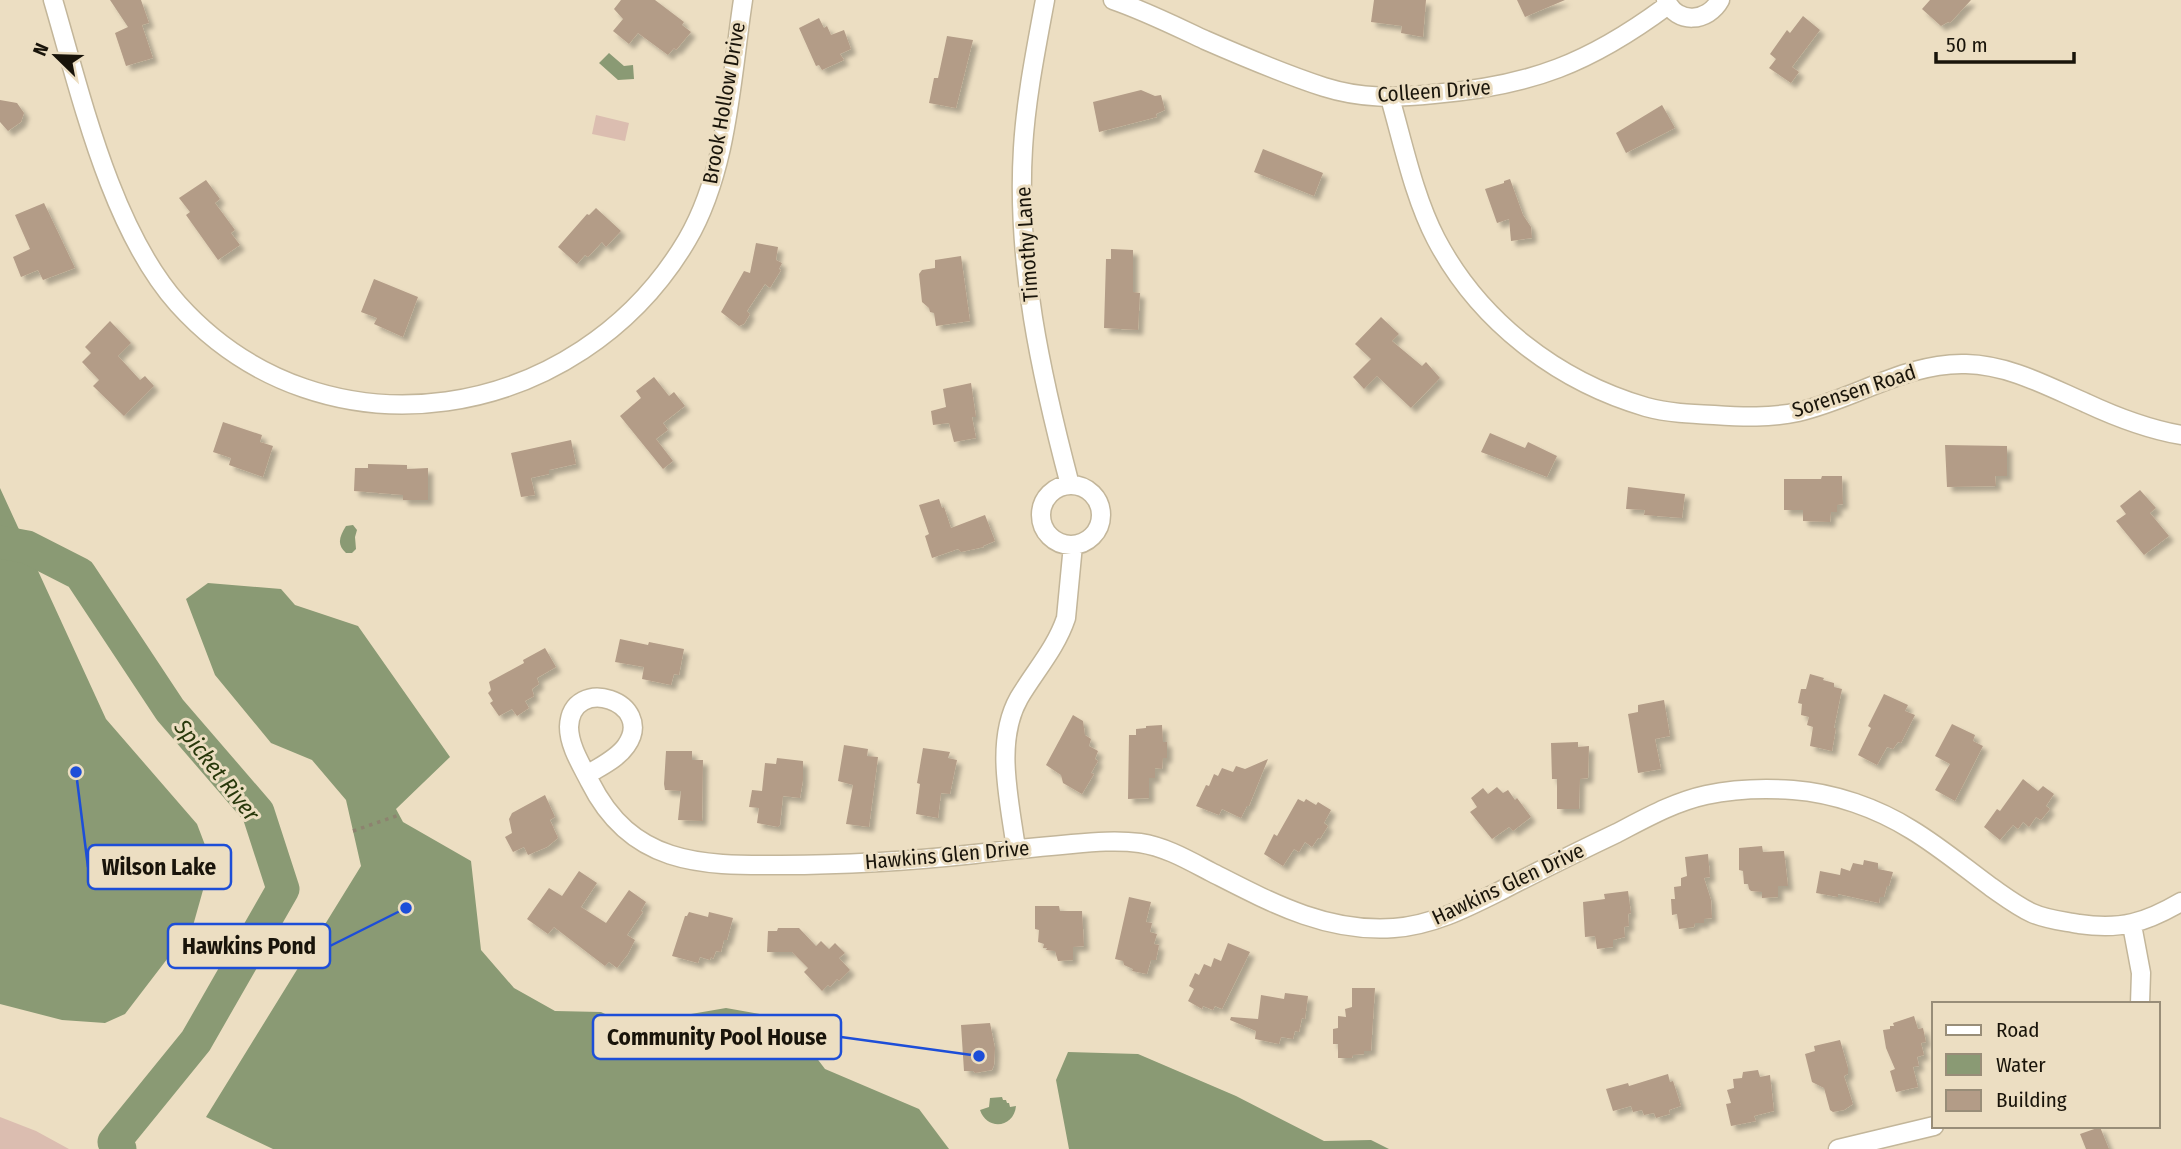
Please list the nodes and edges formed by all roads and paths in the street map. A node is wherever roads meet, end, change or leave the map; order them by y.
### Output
1 (53, 0) edge
2 (743, 0) edge
3 (1045, 0) edge
4 (1113, 0) edge
5 (1720, 0) edge
6 (1667, 3) edge
7 (1390, 98) junction
8 (2181, 435) edge
9 (1070, 485) junction
10 (1073, 545) junction
11 (587, 775) dead end
12 (400, 815) dead end
13 (353, 831) dead end
14 (1016, 849) junction
15 (2181, 902) edge
16 (2132, 925) junction
17 (2140, 1002) edge
18 (1932, 1126) edge
19 (1838, 1149) edge

1 - 2 street, Brook Hollow Drive
3 - 9 street, Timothy Lane
4 - 7 street, Colleen Drive
5 - 6 street, Colleen Drive
6 - 7 street, Colleen Drive
7 - 8 street, Sorensen Road
9 - 10 street
9 - 10 street
10 - 14 street
11 - 14 street, Hawkins Glen Drive
12 - 13 path
14 - 16 street, Hawkins Glen Drive
15 - 16 street, Hawkins Glen Drive
16 - 17 street
18 - 19 street

